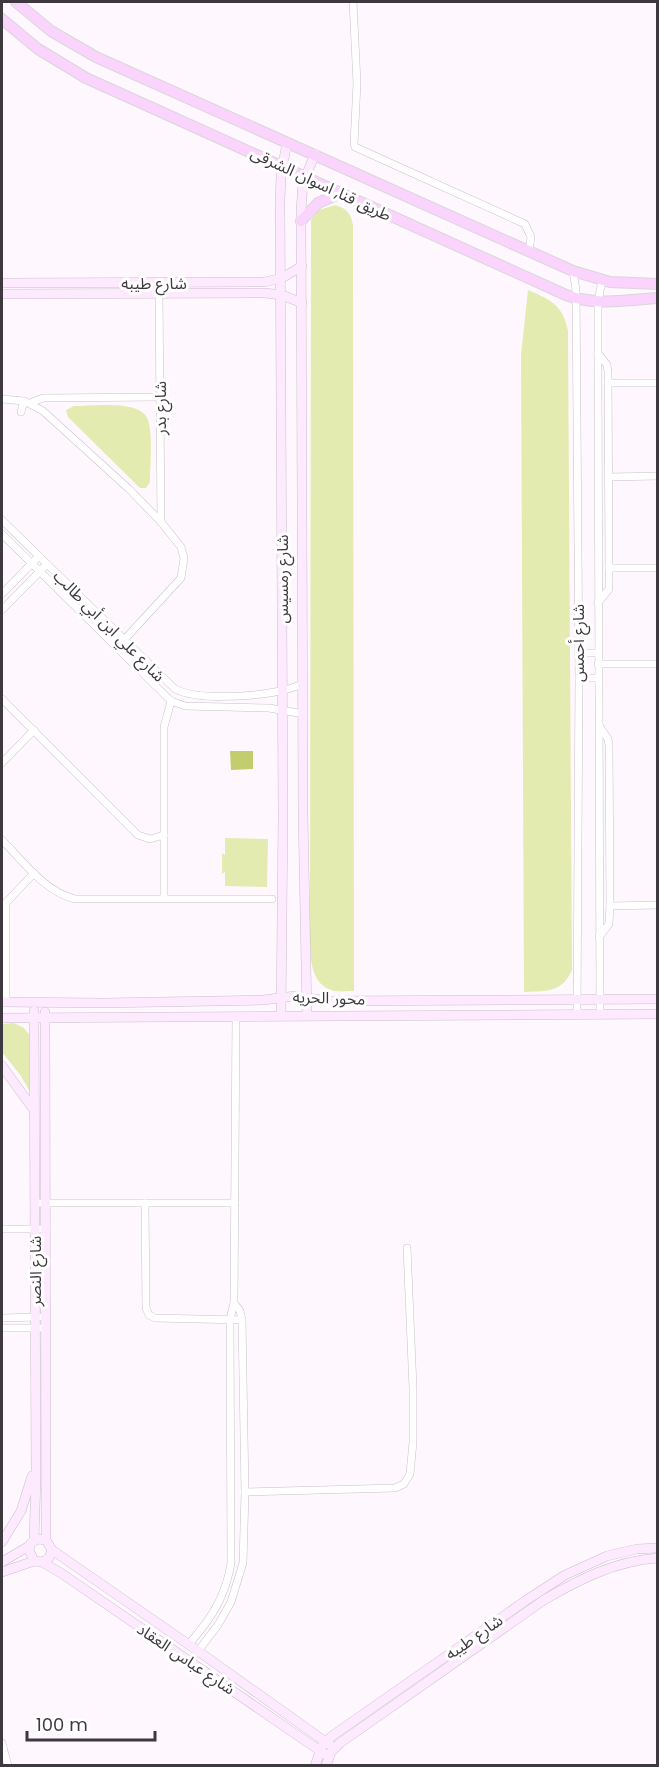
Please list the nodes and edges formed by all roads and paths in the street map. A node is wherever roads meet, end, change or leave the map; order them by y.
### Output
1 (15, 2) edge
2 (353, 2) edge
3 (2, 19) edge
4 (287, 142) junction
5 (315, 154) junction
6 (282, 166) junction
7 (305, 176) junction
8 (341, 193) junction
9 (301, 221) junction
10 (529, 251) junction
11 (302, 266) junction
12 (573, 271) junction
13 (282, 278) junction
14 (602, 280) junction
15 (2, 283) edge
16 (657, 284) edge
17 (2, 294) edge
18 (159, 294) junction
19 (282, 295) junction
20 (657, 298) edge
21 (576, 299) junction
22 (598, 302) junction
23 (302, 303) junction
24 (598, 353) junction
25 (608, 383) junction
26 (657, 383) edge
27 (160, 397) junction
28 (2, 399) edge
29 (27, 402) junction
30 (21, 412) dead end
31 (657, 476) edge
32 (609, 477) junction
33 (2, 520) edge
34 (161, 522) junction
35 (2, 534) edge
36 (39, 556) junction
37 (31, 564) junction
38 (47, 564) junction
39 (609, 568) junction
40 (657, 568) edge
41 (39, 572) junction
42 (2, 594) edge
43 (598, 603) junction
44 (2, 610) edge
45 (124, 640) junction
46 (579, 653) junction
47 (598, 653) junction
48 (598, 664) junction
49 (657, 664) edge
50 (579, 678) junction
51 (598, 678) junction
52 (304, 683) junction
53 (283, 691) junction
54 (2, 699) edge
55 (171, 701) junction
56 (283, 710) junction
57 (303, 714) junction
58 (599, 726) junction
59 (34, 730) junction
60 (2, 763) edge
61 (164, 835) junction
62 (2, 840) edge
63 (34, 873) junction
64 (164, 897) junction
65 (272, 899) dead end
66 (657, 905) edge
67 (4, 906) edge
68 (610, 906) junction
69 (599, 937) junction
70 (282, 997) junction
71 (307, 998) junction
72 (577, 999) junction
73 (600, 999) junction
74 (657, 999) edge
75 (212, 1001) junction
76 (4, 1002) edge
77 (34, 1003) junction
78 (45, 1003) junction
79 (577, 1014) junction
80 (600, 1014) junction
81 (657, 1014) edge
82 (307, 1015) junction
83 (236, 1016) junction
84 (281, 1016) junction
85 (34, 1017) junction
86 (212, 1017) junction
87 (2, 1018) edge
88 (45, 1018) junction
89 (2, 1066) edge
90 (35, 1111) junction
91 (46, 1112) junction
92 (35, 1203) junction
93 (46, 1203) junction
94 (145, 1203) junction
95 (235, 1203) junction
96 (2, 1229) edge
97 (35, 1229) junction
98 (46, 1229) junction
99 (407, 1248) dead end
100 (234, 1303) junction
101 (40, 1317) junction
102 (2, 1318) edge
103 (230, 1319) junction
104 (242, 1320) junction
105 (2, 1328) edge
106 (40, 1328) junction
107 (36, 1465) junction
108 (244, 1492) junction
109 (46, 1540) junction
110 (2, 1542) edge
111 (32, 1543) junction
112 (657, 1548) edge
113 (52, 1550) junction
114 (657, 1558) edge
115 (38, 1561) junction
116 (2, 1562) edge
117 (2, 1572) edge
118 (189, 1644) junction
119 (198, 1651) junction
120 (2, 1743) edge
121 (323, 1746) junction
122 (330, 1757) edge
123 (8, 1766) edge
124 (315, 1766) edge

1 - 4 main road, طريق قنا, اسوان الشرقى
2 - 10 street
3 - 6 main road, طريق قنا, اسوان الشرقى
4 - 5 main road, طريق قنا, اسوان الشرقى
4 - 6 main road, شارع رمسيس
5 - 7 main road, شارع رمسيس
5 - 10 main road, طريق قنا, اسوان الشرقى
6 - 7 main road, طريق قنا, اسوان الشرقى
6 - 13 main road, شارع رمسيس
7 - 8 main road, طريق قنا, اسوان الشرقى
7 - 9 main road, شارع رمسيس
8 - 9 main road
8 - 21 main road, طريق قنا, اسوان الشرقى
9 - 11 main road, شارع رمسيس
10 - 12 main road, طريق قنا, اسوان الشرقى
11 - 13 main road, شارع طيبه
11 - 23 main road, شارع رمسيس
12 - 14 main road, طريق قنا, اسوان الشرقى
12 - 21 street, شارع أحمس
13 - 15 main road, شارع طيبه
13 - 19 main road, شارع رمسيس
14 - 16 main road, طريق قنا, اسوان الشرقى
14 - 22 street, شارع أحمس
17 - 18 main road, شارع طيبه
18 - 19 main road, شارع طيبه
18 - 27 street, شارع بدر
19 - 23 main road, شارع طيبه
19 - 53 main road, شارع رمسيس
20 - 22 main road, طريق قنا, اسوان الشرقى
21 - 22 main road, طريق قنا, اسوان الشرقى
21 - 46 street, شارع أحمس
22 - 24 street, شارع أحمس
23 - 52 main road, شارع رمسيس
24 - 25 street
24 - 43 street, شارع أحمس
25 - 26 street
25 - 32 street
27 - 29 street
27 - 34 street, شارع بدر
28 - 29 street
29 - 30 street
29 - 34 street
31 - 32 street
32 - 39 street
33 - 36 street, شارع علي ابن أبي طالب
34 - 45 street
35 - 37 street, شارع علي ابن أبي طالب
36 - 37 street
36 - 38 street, شارع علي ابن أبي طالب
37 - 41 street, شارع علي ابن أبي طالب
37 - 42 street
38 - 41 street
38 - 45 street, شارع علي ابن أبي طالب
39 - 40 street
39 - 43 street
41 - 44 street
41 - 55 street, شارع علي ابن أبي طالب
43 - 47 street, شارع أحمس
45 - 53 street, شارع علي ابن أبي طالب
46 - 47 street
46 - 50 street, شارع أحمس
47 - 48 street, شارع أحمس
48 - 49 street
48 - 51 street, شارع أحمس
50 - 51 street
50 - 72 street, شارع أحمس
51 - 58 street, شارع أحمس
52 - 53 street, شارع علي ابن أبي طالب
52 - 57 main road, شارع رمسيس
53 - 56 main road, شارع رمسيس
54 - 59 street
55 - 56 street, شارع علي ابن أبي طالب
55 - 61 street
56 - 57 street, شارع علي ابن أبي طالب
56 - 70 main road, شارع رمسيس
57 - 71 main road, شارع رمسيس
58 - 68 street
58 - 69 street, شارع أحمس
59 - 60 street
59 - 61 street
61 - 64 street
62 - 63 street
63 - 64 street
63 - 67 street
64 - 65 street
66 - 68 street
67 - 76 street
68 - 69 street
69 - 73 street, شارع أحمس
70 - 71 main road, محور الحريه
70 - 75 main road, محور الحريه
70 - 84 main road, شارع رمسيس
71 - 72 main road, محور الحريه
71 - 82 main road, شارع رمسيس
72 - 73 main road, محور الحريه
72 - 79 street, شارع أحمس
73 - 74 main road, محور الحريه
73 - 80 street, شارع أحمس
75 - 78 main road, محور الحريه
75 - 86 main road
76 - 77 main road, محور الحريه
77 - 78 main road, محور الحريه
77 - 85 main road, شارع النصر
78 - 88 main road, شارع النصر
79 - 80 main road, محور الحريه
79 - 82 main road, محور الحريه
80 - 81 main road, محور الحريه
82 - 84 main road, محور الحريه
83 - 84 main road, محور الحريه
83 - 86 main road, محور الحريه
83 - 95 street
85 - 87 main road, محور الحريه
85 - 88 main road, محور الحريه
85 - 90 main road, شارع النصر
86 - 88 main road, محور الحريه
88 - 91 main road, شارع النصر
89 - 90 main road
90 - 91 main road
90 - 92 main road, شارع النصر
91 - 93 main road, شارع النصر
92 - 93 street
92 - 97 main road, شارع النصر
93 - 94 street
93 - 98 main road, شارع النصر
94 - 95 street
94 - 103 street
95 - 100 street
96 - 97 street
97 - 98 street
97 - 101 main road, شارع النصر
98 - 101 main road, شارع النصر
99 - 108 street
100 - 103 street
100 - 104 street
101 - 102 street
101 - 106 main road, شارع النصر
103 - 104 street
103 - 118 street
104 - 108 street
105 - 106 street
106 - 107 main road, شارع النصر
106 - 109 main road, شارع النصر
107 - 110 main road
107 - 111 main road, شارع النصر
108 - 119 street
109 - 111 main road
109 - 113 main road
111 - 115 main road
111 - 116 main road
112 - 121 main road, شارع طيبه
113 - 115 main road
113 - 118 main road, شارع عباس العقاد
114 - 122 main road, شارع طيبه
115 - 117 main road
115 - 121 main road, شارع عباس العقاد
118 - 119 main road, شارع عباس العقاد
119 - 121 main road, شارع عباس العقاد
120 - 123 street
121 - 122 main road, شارع عباس العقاد
121 - 124 main road

